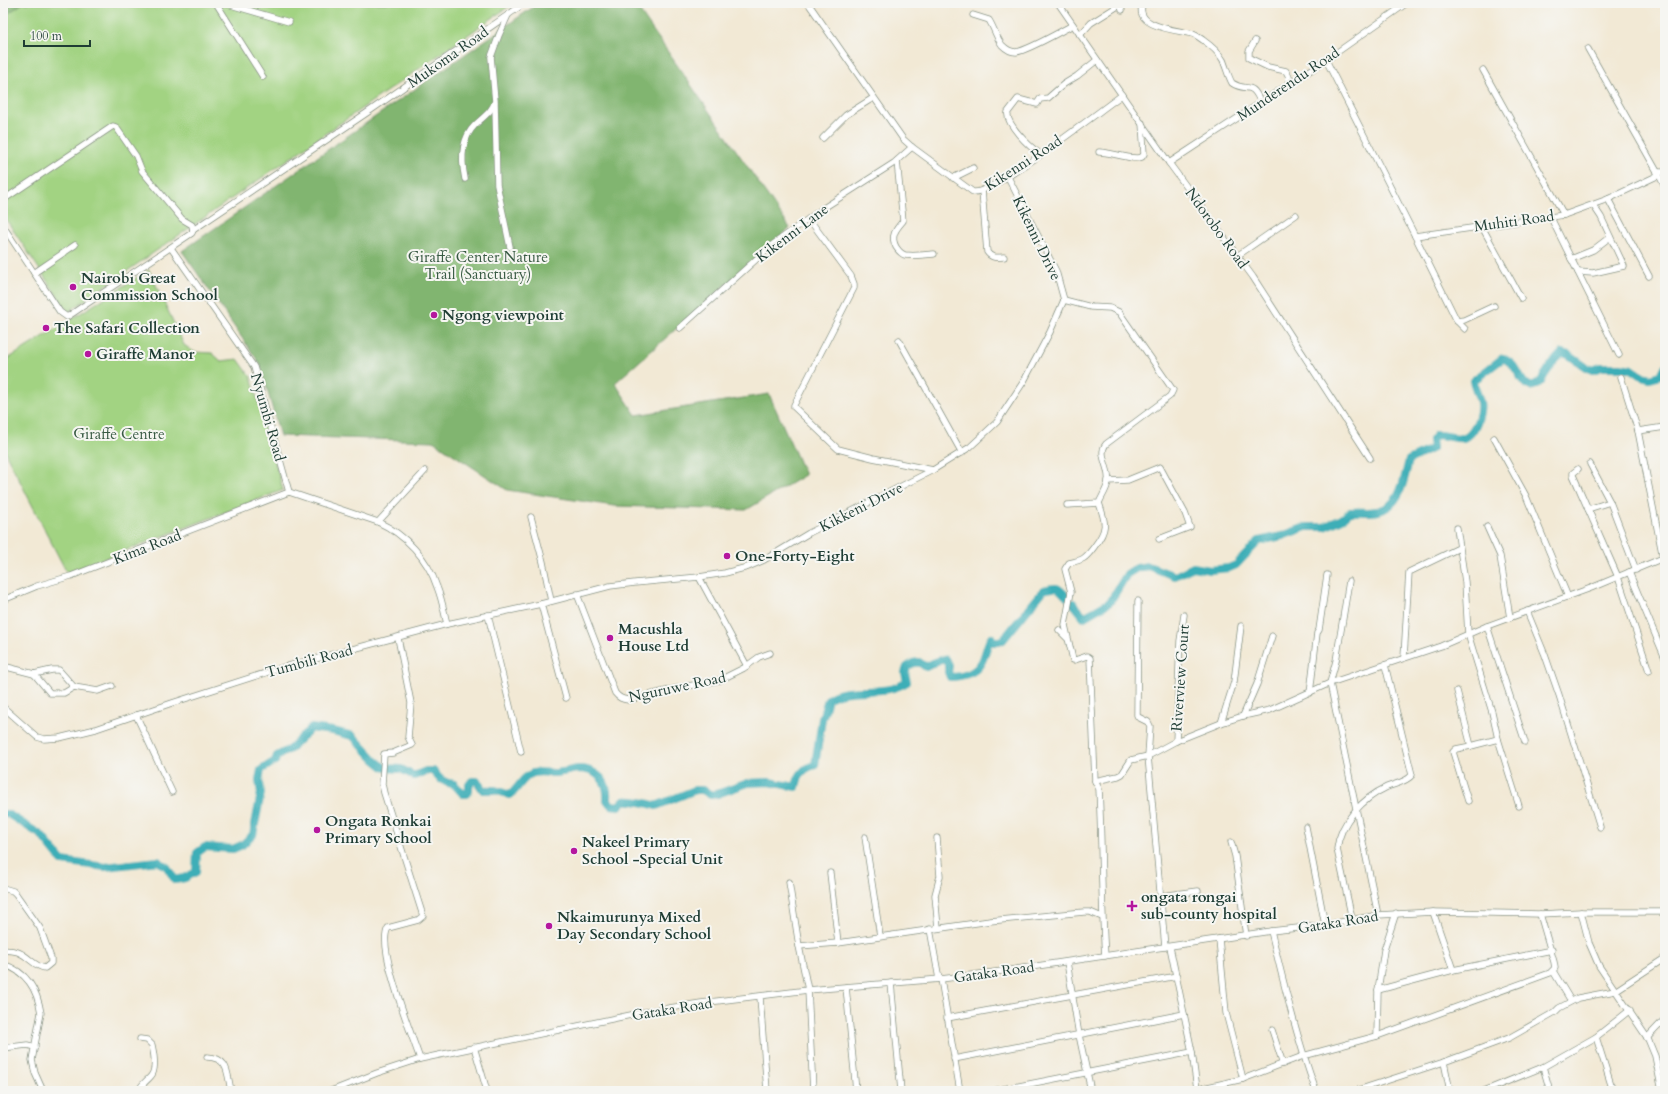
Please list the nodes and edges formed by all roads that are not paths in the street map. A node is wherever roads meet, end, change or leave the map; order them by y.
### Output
1 (6, 3) edge
2 (216, 3) edge
3 (224, 3) edge
4 (525, 3) edge
5 (808, 3) edge
6 (1058, 3) edge
7 (1143, 3) edge
8 (1407, 3) edge
9 (1122, 10) dead end
10 (3, 12) edge
11 (508, 14) junction
12 (973, 15) dead end
13 (289, 22) dead end
14 (1073, 25) junction
15 (1080, 35) junction
16 (1255, 42) dead end
17 (1588, 49) dead end
18 (1097, 60) junction
19 (1326, 60) junction
20 (1483, 70) dead end
21 (263, 77) dead end
22 (1288, 85) junction
23 (1122, 95) junction
24 (873, 98) junction
25 (495, 101) junction
26 (1261, 103) junction
27 (1142, 123) junction
28 (823, 138) dead end
29 (912, 147) junction
30 (1099, 152) dead end
31 (1040, 154) junction
32 (897, 160) junction
33 (1169, 163) junction
34 (973, 168) dead end
35 (1665, 172) edge
36 (1658, 174) junction
37 (1008, 177) junction
38 (953, 178) junction
39 (465, 179) dead end
40 (1665, 187) edge
41 (982, 191) junction
42 (1608, 199) junction
43 (3, 200) edge
44 (1593, 205) junction
45 (1296, 215) dead end
46 (1564, 215) junction
47 (1551, 218) junction
48 (808, 219) junction
49 (1481, 225) junction
50 (3, 226) edge
51 (193, 230) junction
52 (1415, 236) junction
53 (1610, 237) junction
54 (75, 245) dead end
55 (171, 248) junction
56 (510, 248) dead end
57 (934, 254) dead end
58 (1237, 256) junction
59 (1004, 257) dead end
60 (1571, 259) junction
61 (1578, 272) junction
62 (34, 273) junction
63 (1650, 276) dead end
64 (1521, 298) dead end
65 (1064, 300) junction
66 (1494, 306) dead end
67 (1457, 321) junction
68 (680, 328) dead end
69 (1465, 329) dead end
70 (898, 340) dead end
71 (1619, 355) dead end
72 (1621, 377) dead end
73 (1665, 427) edge
74 (1638, 431) junction
75 (1494, 438) dead end
76 (962, 453) junction
77 (1370, 458) dead end
78 (1590, 464) dead end
79 (1578, 469) dead end
80 (933, 470) junction
81 (425, 471) dead end
82 (1108, 481) junction
83 (289, 492) junction
84 (1610, 502) junction
85 (1099, 503) junction
86 (1067, 505) dead end
87 (1588, 509) junction
88 (532, 517) dead end
89 (378, 522) junction
90 (1487, 526) dead end
91 (1457, 528) dead end
92 (1159, 539) dead end
93 (1460, 548) junction
94 (1664, 560) edge
95 (1636, 570) junction
96 (1629, 572) junction
97 (1327, 575) dead end
98 (699, 577) junction
99 (1618, 577) junction
100 (1349, 581) dead end
101 (578, 594) junction
102 (1568, 597) junction
103 (3, 600) edge
104 (551, 601) junction
105 (1138, 601) dead end
106 (541, 604) junction
107 (1527, 611) junction
108 (488, 615) junction
109 (1184, 615) dead end
110 (1510, 618) junction
111 (447, 624) junction
112 (1241, 626) dead end
113 (1488, 626) junction
114 (1059, 630) dead end
115 (1468, 634) junction
116 (1272, 636) dead end
117 (398, 638) junction
118 (1068, 638) junction
119 (770, 653) dead end
120 (1404, 657) junction
121 (1665, 658) edge
122 (1385, 664) junction
123 (3, 666) edge
124 (747, 666) junction
125 (1648, 671) dead end
126 (34, 674) junction
127 (1330, 683) junction
128 (112, 686) dead end
129 (74, 687) junction
130 (1457, 691) dead end
131 (1310, 693) junction
132 (566, 698) dead end
133 (3, 707) edge
134 (136, 715) junction
135 (1243, 716) junction
136 (1221, 723) junction
137 (1498, 739) junction
138 (1176, 741) junction
139 (1525, 742) dead end
140 (1471, 746) junction
141 (521, 752) dead end
142 (1148, 756) junction
143 (1095, 781) junction
144 (172, 792) dead end
145 (1468, 800) dead end
146 (1519, 806) dead end
147 (1356, 809) junction
148 (1306, 827) dead end
149 (1600, 827) dead end
150 (865, 837) dead end
151 (937, 838) dead end
152 (1231, 842) dead end
153 (830, 873) dead end
154 (789, 882) dead end
155 (3, 888) edge
156 (1198, 891) dead end
157 (1161, 896) junction
158 (1433, 912) junction
159 (1581, 912) junction
160 (1665, 912) edge
161 (1396, 913) junction
162 (1540, 914) junction
163 (1378, 915) junction
164 (1102, 917) junction
165 (1352, 919) junction
166 (1325, 924) junction
167 (938, 928) junction
168 (930, 930) junction
169 (1271, 931) junction
170 (880, 936) junction
171 (1246, 936) junction
172 (1219, 940) junction
173 (838, 943) junction
174 (799, 946) junction
175 (1168, 947) junction
176 (3, 950) edge
177 (1552, 950) junction
178 (1105, 956) junction
179 (1665, 958) edge
180 (1067, 962) junction
181 (3, 964) edge
182 (1454, 970) junction
183 (1553, 971) junction
184 (1177, 976) junction
185 (940, 979) junction
186 (891, 983) junction
187 (846, 987) junction
188 (808, 990) junction
189 (1378, 990) junction
190 (1615, 991) junction
191 (1072, 995) junction
192 (760, 996) junction
193 (1571, 1001) junction
194 (1630, 1010) junction
195 (1184, 1014) junction
196 (947, 1018) junction
197 (1665, 1019) edge
198 (1272, 1030) dead end
199 (1078, 1036) junction
200 (1377, 1036) junction
201 (1596, 1037) junction
202 (1647, 1038) junction
203 (140, 1039) dead end
204 (35, 1047) junction
205 (474, 1047) junction
206 (3, 1048) edge
207 (1192, 1052) junction
208 (1303, 1056) junction
209 (207, 1057) dead end
210 (420, 1059) junction
211 (954, 1059) junction
212 (1444, 1062) junction
213 (1283, 1064) junction
214 (1543, 1067) junction
215 (1087, 1073) junction
216 (1244, 1079) junction
217 (1198, 1089) junction
218 (43, 1091) edge
219 (140, 1091) edge
220 (231, 1091) edge
221 (331, 1091) edge
222 (487, 1091) edge
223 (767, 1091) edge
224 (814, 1091) edge
225 (856, 1091) edge
226 (901, 1091) edge
227 (960, 1091) edge
228 (993, 1091) edge
229 (1091, 1091) edge
230 (1190, 1091) edge
231 (1316, 1091) edge
232 (1355, 1091) edge
233 (1450, 1091) edge
234 (1484, 1091) edge
235 (1550, 1091) edge
236 (1613, 1091) edge
237 (1662, 1091) edge

1 - 10 street
2 - 21 street
3 - 13 street
4 - 11 street, Mukoma Road
5 - 24 street, Kikenni Road
6 - 14 street, Ndorobo Road
7 - 26 street
8 - 19 street, Munderendu Road
9 - 15 street
11 - 25 street
11 - 51 street, Mukoma Road
12 - 14 street
14 - 15 street, Ndorobo Road
15 - 18 street, Ndorobo Road
16 - 22 street
17 - 36 street
18 - 23 street, Ndorobo Road
18 - 31 street
19 - 22 street, Munderendu Road
19 - 52 street
20 - 46 street
22 - 26 street, Munderendu Road
23 - 27 street, Ndorobo Road
23 - 31 street, Kikenni Road
24 - 28 street
24 - 29 street, Kikenni Road
25 - 39 street
25 - 56 street
26 - 33 street, Munderendu Road
27 - 30 street
27 - 33 street, Ndorobo Road
29 - 32 street, Kikenni Lane
29 - 38 street, Kikenni Road
31 - 37 street, Kikenni Road
32 - 48 street, Kikenni Lane
32 - 57 street
33 - 58 street, Ndorobo Road
34 - 38 street
35 - 36 street
36 - 40 street
36 - 42 street, Muhiti Road
37 - 41 street, Kikenni Road
37 - 65 street, Kikenni Drive
38 - 41 street, Kikenni Road
41 - 59 street
42 - 44 street, Muhiti Road
42 - 63 street
43 - 51 street
44 - 46 street, Muhiti Road
44 - 53 street
45 - 58 street
46 - 47 street, Muhiti Road
47 - 49 street, Muhiti Road
47 - 60 street
48 - 68 street, Kikenni Lane
48 - 80 street
49 - 52 street, Muhiti Road
49 - 64 street
50 - 62 street
51 - 55 street, Mukoma Road
52 - 67 street
53 - 60 street
53 - 61 street
54 - 62 street
55 - 62 street, Mukoma Road
55 - 83 street, Nyumbi Road
58 - 77 street, Ndorobo Road
60 - 61 street
61 - 71 street
65 - 76 street, Kikkeni Drive
65 - 82 street
66 - 67 street
67 - 69 street
70 - 76 street
72 - 74 street
73 - 74 street
74 - 94 street
75 - 102 street
76 - 80 street, Kikkeni Drive
78 - 84 street
79 - 87 street
80 - 98 street, Kikkeni Drive
81 - 89 street
82 - 85 street
82 - 92 street
83 - 89 street
83 - 103 street, Kima Road
84 - 87 street
84 - 95 street
85 - 86 street
85 - 118 street
87 - 99 street
88 - 104 street
89 - 111 street
90 - 110 street
91 - 93 street
93 - 115 street
93 - 120 street
94 - 95 street
95 - 96 street
96 - 99 street
96 - 121 street
97 - 131 street
98 - 101 street, Kikkeni Drive
98 - 124 street
99 - 102 street
99 - 125 street
100 - 127 street
101 - 104 street, Tumbili Road
101 - 124 street, Nguruwe Road
102 - 107 street
104 - 106 street, Tumbili Road
105 - 142 street
106 - 108 street, Tumbili Road
106 - 132 street
107 - 110 street
107 - 149 street
108 - 111 street, Tumbili Road
108 - 141 street
109 - 138 street, Riverview Court
110 - 113 street
111 - 117 street, Tumbili Road
112 - 136 street
113 - 115 street
113 - 139 street
114 - 118 street
115 - 120 street
115 - 137 street
116 - 135 street
117 - 134 street, Tumbili Road
117 - 210 street
118 - 143 street
119 - 124 street, Nguruwe Road
120 - 122 street
122 - 127 street
122 - 147 street
123 - 126 street
126 - 129 street
126 - 129 street
127 - 131 street
127 - 147 street
128 - 129 street
130 - 140 street
131 - 135 street
133 - 134 street, Tumbili Road
134 - 144 street
135 - 136 street
136 - 138 street
137 - 140 street
137 - 146 street
138 - 142 street
140 - 145 street
142 - 143 street
142 - 157 street
143 - 164 street
147 - 163 street
147 - 165 street
148 - 166 street
150 - 170 street
151 - 167 street
152 - 171 street
153 - 173 street
154 - 174 street
155 - 176 street
156 - 157 street
157 - 175 street
158 - 161 street, Gataka Road
158 - 162 street, Gataka Road
158 - 182 street
159 - 160 street, Gataka Road
159 - 162 street, Gataka Road
159 - 190 street
161 - 163 street, Gataka Road
161 - 189 street
162 - 177 street
163 - 165 street, Gataka Road
164 - 167 street
164 - 178 street
165 - 166 street, Gataka Road
166 - 169 street, Gataka Road
167 - 168 street
168 - 170 street
168 - 185 street
169 - 171 street, Gataka Road
169 - 208 street
170 - 173 street
171 - 172 street, Gataka Road
172 - 175 street, Gataka Road
172 - 216 street
173 - 174 street
174 - 188 street
175 - 178 street, Gataka Road
175 - 184 street
177 - 182 street
177 - 183 street
178 - 180 street, Gataka Road
179 - 190 street
180 - 185 street, Gataka Road
180 - 191 street
181 - 204 street
182 - 189 street
183 - 193 street
183 - 200 street
184 - 191 street
184 - 195 street
185 - 186 street, Gataka Road
185 - 196 street
186 - 187 street, Gataka Road
186 - 226 street
187 - 188 street, Gataka Road
187 - 225 street
188 - 192 street, Gataka Road
188 - 224 street
189 - 200 street
190 - 193 street
190 - 194 street
191 - 196 street
191 - 199 street
192 - 205 street, Gataka Road
192 - 223 street
193 - 212 street
194 - 201 street
194 - 202 street
195 - 199 street
195 - 207 street
196 - 211 street
197 - 202 street
198 - 213 street
199 - 211 street
199 - 215 street
200 - 208 street
201 - 214 street
201 - 236 street
202 - 237 street
203 - 219 street
204 - 206 street
204 - 218 street
205 - 210 street, Gataka Road
205 - 222 street
207 - 215 street
207 - 217 street
208 - 213 street
208 - 231 street
209 - 220 street
210 - 221 street, Gataka Road
211 - 227 street
212 - 232 street
212 - 233 street
213 - 216 street
214 - 234 street
214 - 235 street
215 - 228 street
215 - 229 street
216 - 217 street
217 - 230 street

